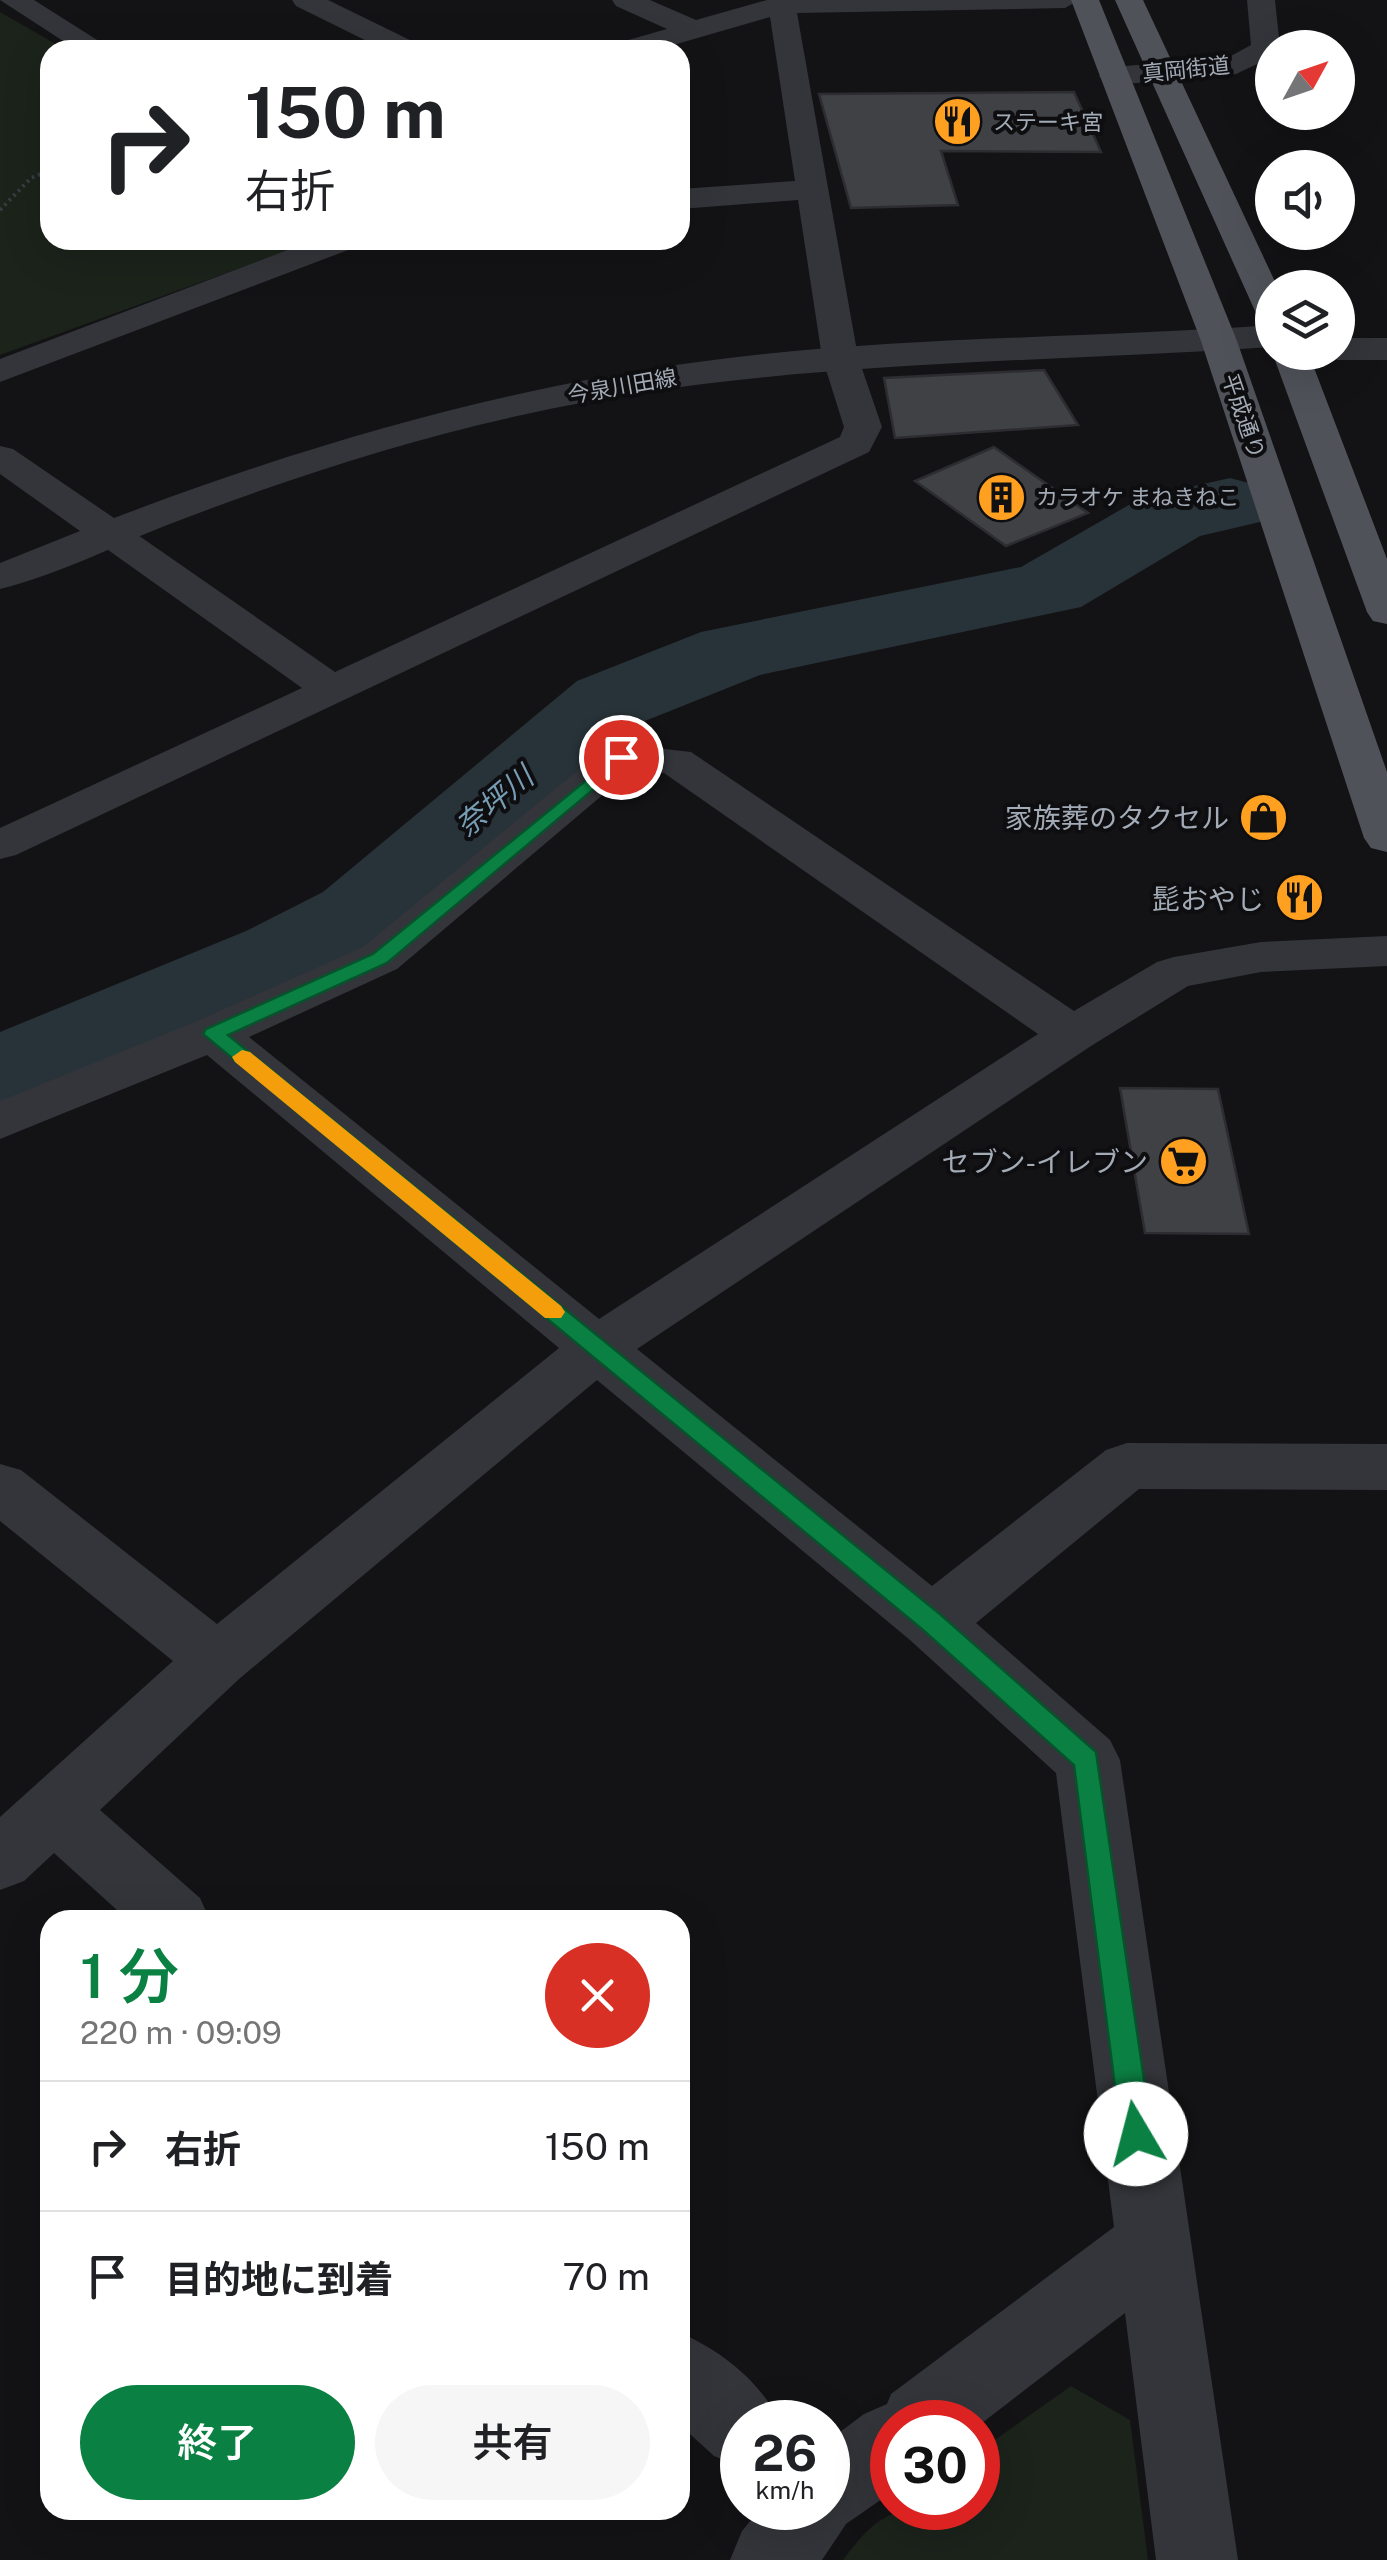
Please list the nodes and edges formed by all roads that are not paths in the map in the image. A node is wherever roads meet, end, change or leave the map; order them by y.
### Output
1 (14, 0) edge
2 (306, 0) edge
3 (626, 0) edge
4 (1065, 0) edge
5 (1085, 0) edge
6 (1129, 0) edge
7 (1261, 0) edge
8 (781, 2) edge
9 (694, 30) junction
10 (81, 40) edge
11 (388, 40) edge
12 (659, 40) edge
13 (1160, 73) junction
14 (1114, 76) junction
15 (810, 189) junction
16 (690, 199) edge
17 (318, 250) edge
18 (1255, 276) edge
19 (1387, 317) edge
20 (1355, 319) edge
21 (1255, 337) edge
22 (1219, 340) junction
23 (1355, 349) edge
24 (1387, 349) edge
25 (840, 357) junction
26 (1297, 370) edge
27 (0, 371) edge
28 (0, 457) edge
29 (108, 532) junction
30 (1377, 568) edge
31 (0, 578) edge
32 (1387, 612) edge
33 (330, 688) junction
34 (1387, 838) edge
35 (0, 845) edge
36 (1387, 951) edge
37 (213, 1034) junction
38 (1073, 1034) junction
39 (0, 1121) edge
40 (597, 1348) junction
41 (1387, 1466) edge
42 (0, 1487) edge
43 (932, 1622) junction
44 (218, 1660) junction
45 (54, 1810) junction
46 (0, 1860) edge
47 (165, 1910) edge
48 (1152, 2246) junction
49 (690, 2381) edge
50 (948, 2400) edge
51 (720, 2408) edge
52 (870, 2459) edge
53 (850, 2475) edge
54 (795, 2530) edge
55 (772, 2560) edge
56 (1198, 2560) edge

1 - 10 street
2 - 11 street
3 - 9 street
4 - 8 street
5 - 14 main road, 平成通り
6 - 13 main road
7 - 13 street, 真岡街道
8 - 9 street
8 - 15 street
9 - 12 street
13 - 14 street, 真岡街道
13 - 18 main road
14 - 22 main road, 平成通り
15 - 16 street
15 - 25 street
17 - 27 street
19 - 20 street
21 - 22 street, 今泉川田線
22 - 25 street, 今泉川田線
22 - 34 main road, 平成通り
23 - 24 street
25 - 29 street, 今泉川田線
25 - 33 street
26 - 30 main road
28 - 29 street
29 - 31 street, 今泉川田線
29 - 33 street
30 - 32 main road
33 - 35 street
36 - 38 street
37 - 38 street
37 - 39 street
37 - 40 street
38 - 40 street
40 - 43 street
40 - 44 street
41 - 43 street
42 - 44 street
43 - 48 street
44 - 45 street
45 - 46 street
45 - 47 street
48 - 50 street
48 - 56 street
49 - 51 street
52 - 53 street
54 - 55 street

